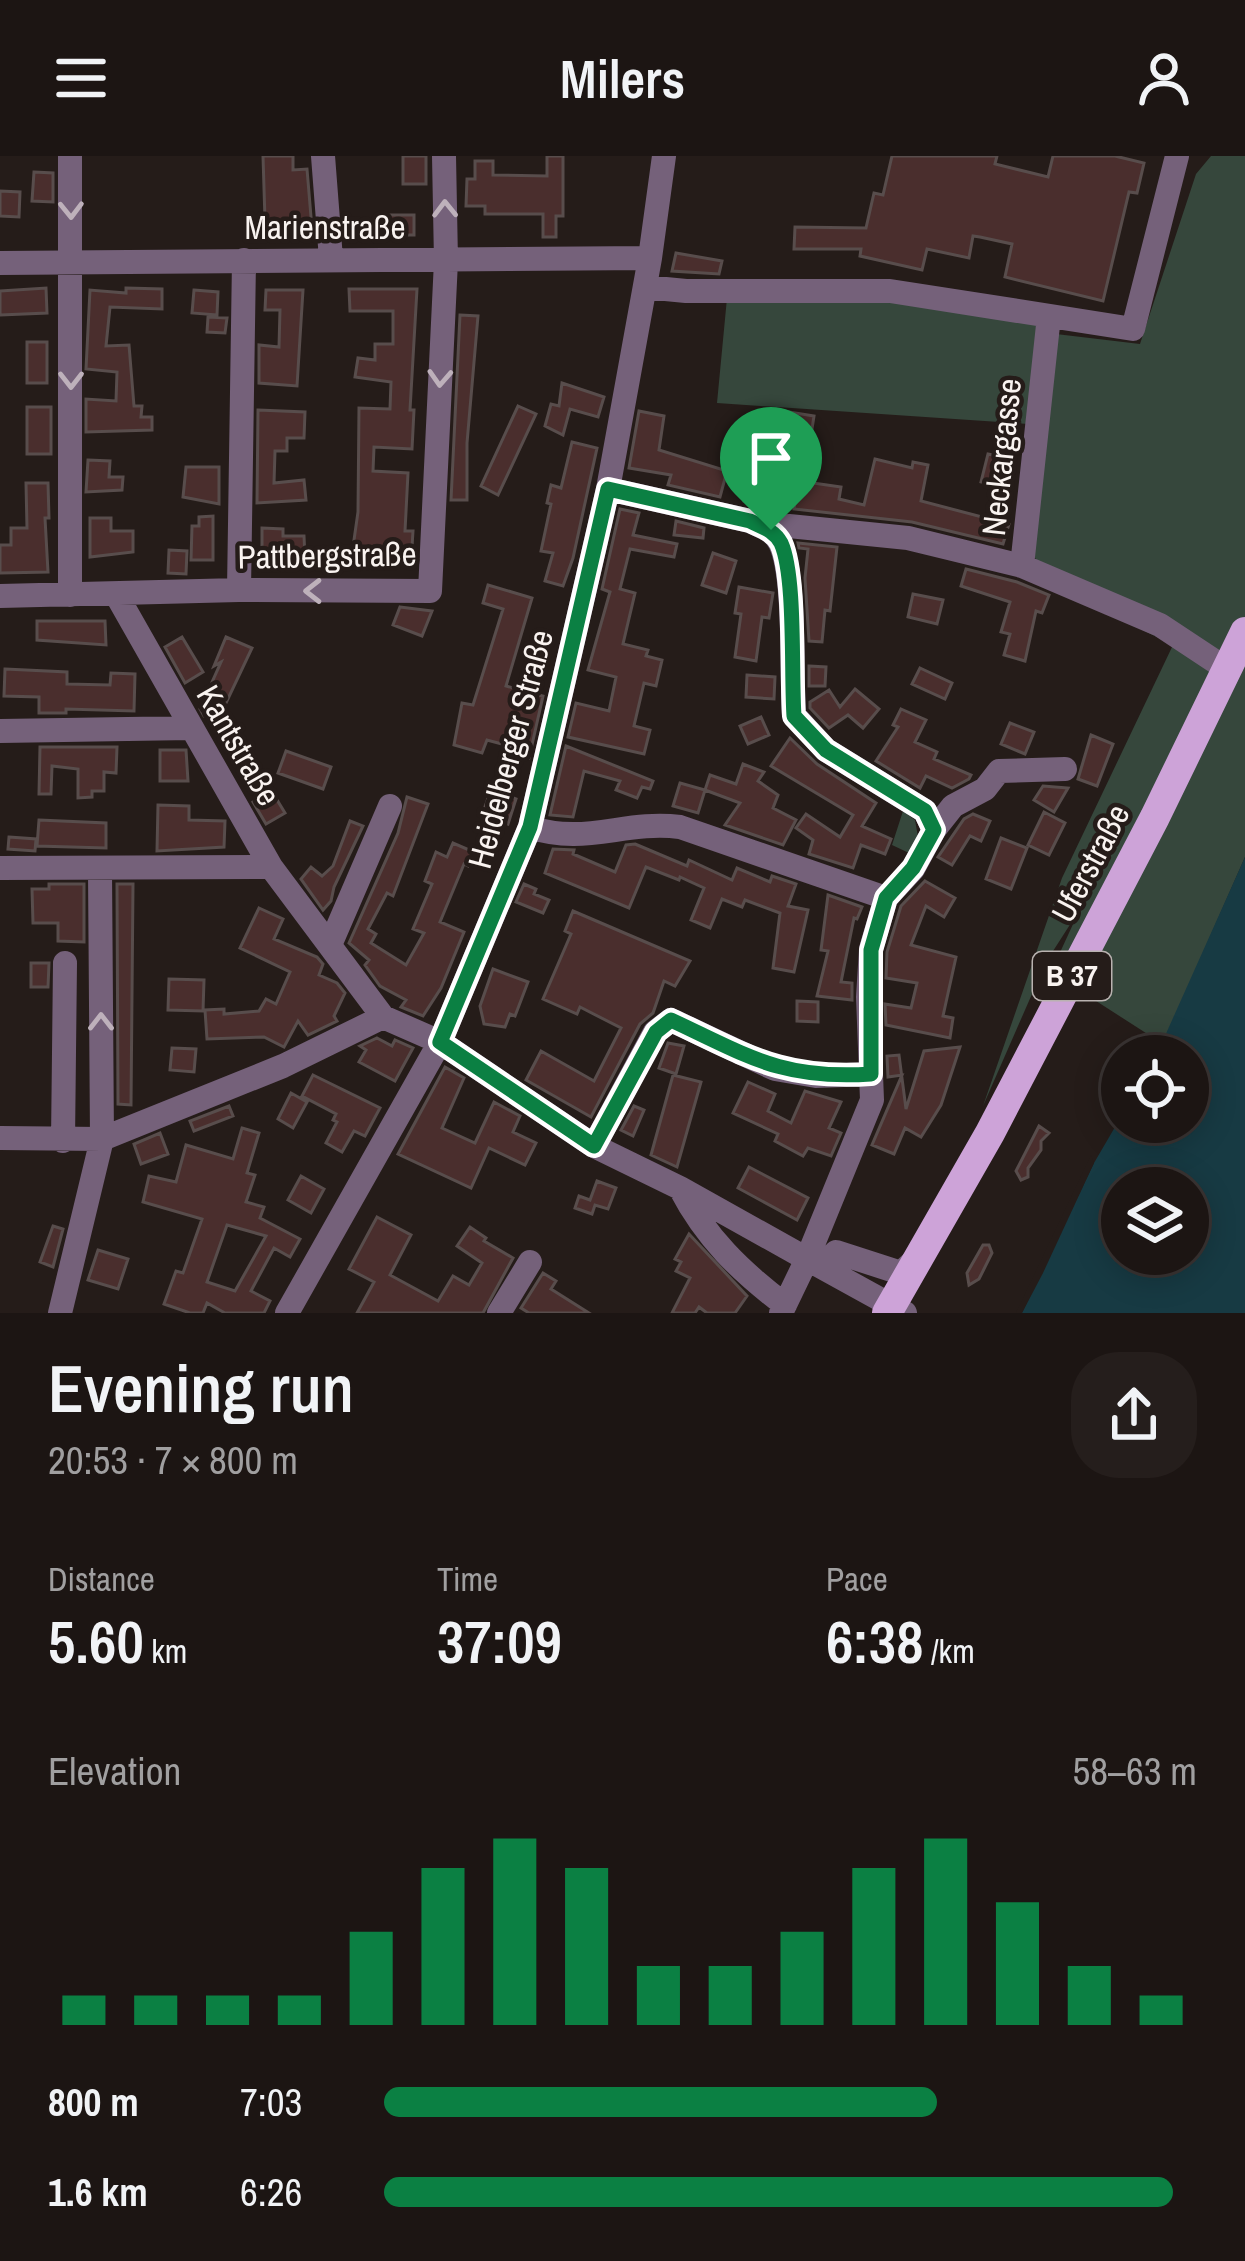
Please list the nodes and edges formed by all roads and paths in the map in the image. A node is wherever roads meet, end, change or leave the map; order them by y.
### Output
1 (70, 156) edge
2 (322, 156) edge
3 (444, 156) edge
4 (664, 156) edge
5 (1177, 156) edge
6 (650, 259) junction
7 (244, 260) junction
8 (331, 260) junction
9 (446, 261) junction
10 (0, 263) edge
11 (72, 263) junction
12 (645, 287) junction
13 (1049, 316) junction
14 (608, 489) junction
15 (771, 530) junction
16 (1022, 566) junction
17 (238, 590) junction
18 (116, 594) junction
19 (70, 595) junction
20 (0, 596) edge
21 (1245, 630) edge
22 (1226, 668) junction
23 (190, 728) junction
24 (0, 731) edge
25 (1065, 769) dead end
26 (390, 806) dead end
27 (530, 827) junction
28 (934, 830) junction
29 (1146, 830) dead end
30 (271, 866) junction
31 (0, 868) edge
32 (100, 871) junction
33 (886, 898) junction
34 (330, 946) junction
35 (1081, 956) dead end
36 (65, 963) dead end
37 (383, 1017) junction
38 (440, 1042) junction
39 (871, 1074) junction
40 (0, 1138) edge
41 (102, 1139) junction
42 (63, 1141) junction
43 (594, 1146) junction
44 (680, 1188) junction
45 (530, 1262) dead end
46 (814, 1262) junction
47 (783, 1309) edge
48 (60, 1313) edge
49 (287, 1313) edge
50 (499, 1313) edge
51 (887, 1313) edge
52 (905, 1313) edge

1 -> 11 street
2 - 8 street
9 -> 3 street
4 - 6 street, Heidelberger Straße
5 - 13 street
6 - 9 street, Marienstraße
6 - 12 street, Heidelberger Straße
7 - 8 street, Marienstraße
7 - 11 street, Marienstraße
7 - 17 street
8 - 9 street, Marienstraße
9 -> 17 street, Pattbergstraße
10 - 11 street, Marienstraße
11 -> 19 street
12 - 13 street
12 - 14 street, Heidelberger Straße
13 - 16 street, Neckargasse
14 - 15 street, Neckargasse
14 - 27 street, Heidelberger Straße
15 - 16 street, Neckargasse
15 - 28 street
16 - 22 street
17 - 18 street, Pattbergstraße
18 - 19 street
18 - 23 street, Kantstraße
19 - 20 street
21 - 22 street
21 - 51 main road, Uferstraße / B 37, bridge
22 - 29 street
23 - 24 street
23 - 30 street, Kantstraße
25 - 28 street
26 - 34 street
27 - 33 street
27 - 38 street, Heidelberger Straße
28 - 33 street
30 - 32 street
30 - 34 street, Kantstraße
31 - 32 street
41 -> 32 street
33 - 39 street
34 - 37 street, Kantstraße
35 - 46 street
36 - 42 street
37 - 38 street
37 - 41 street
38 - 43 street
38 - 49 street, Heidelberger Straße
39 - 43 street
39 - 46 street
40 - 42 street
41 - 42 street
41 - 48 street
43 - 44 street
44 - 46 street
44 - 47 street
45 - 50 street
46 - 47 street
46 - 52 street

